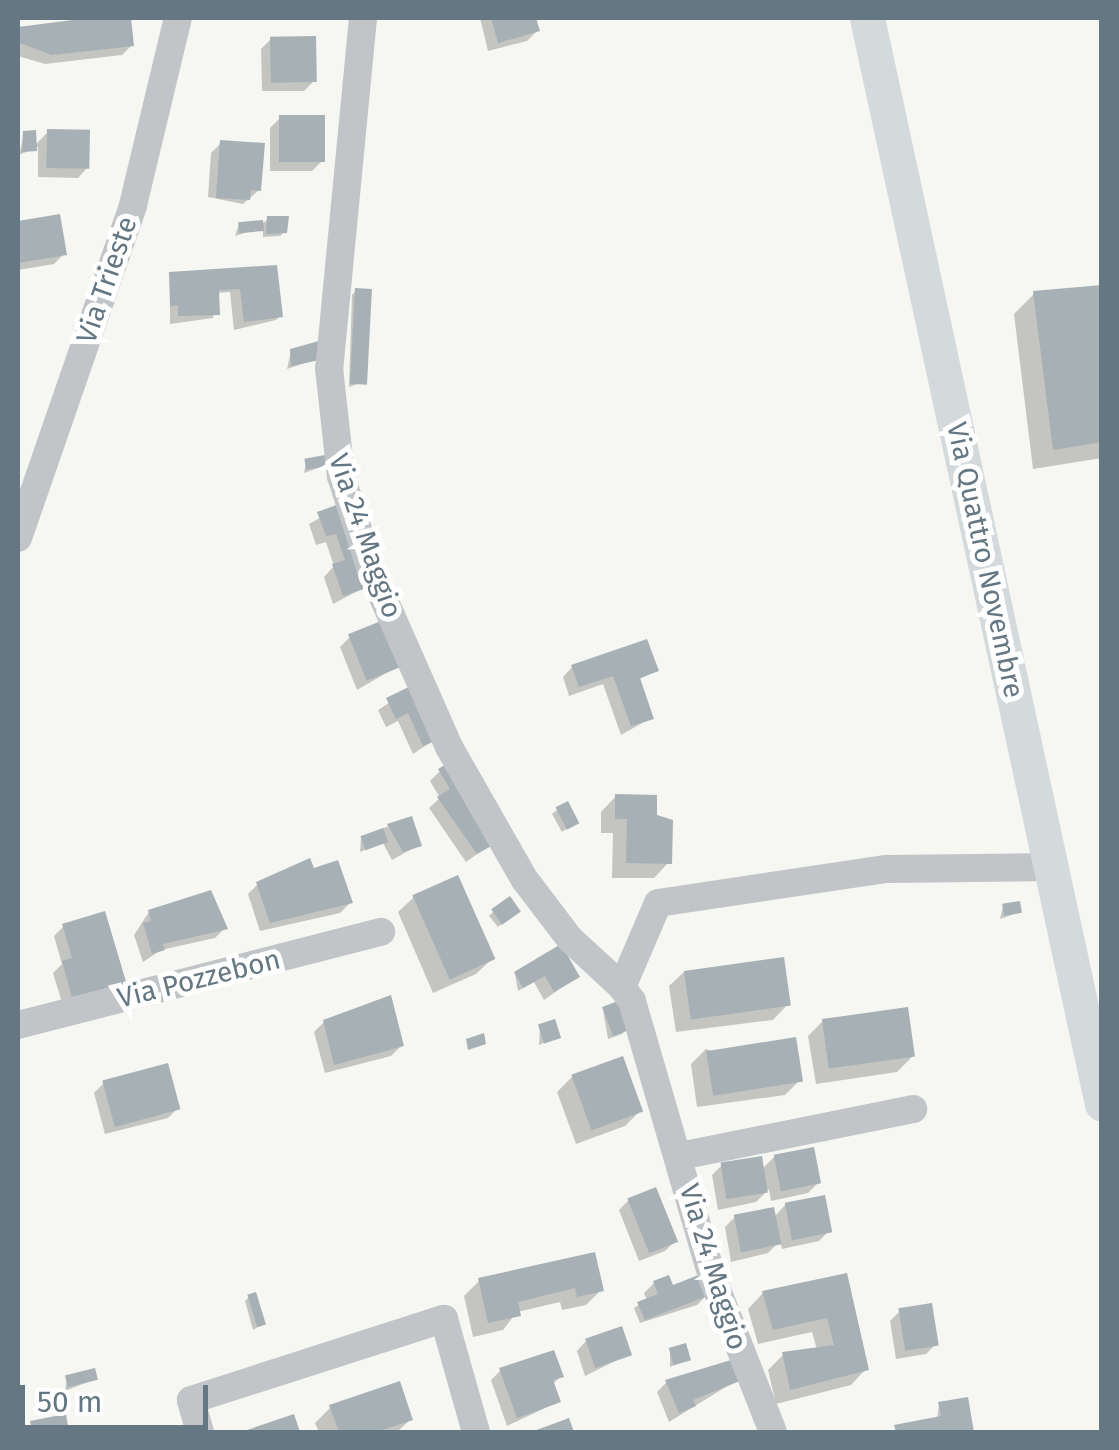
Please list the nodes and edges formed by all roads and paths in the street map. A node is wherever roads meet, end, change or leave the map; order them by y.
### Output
1 (178, 18) edge
2 (363, 18) edge
3 (867, 18) edge
4 (18, 538) edge
5 (1052, 867) junction
6 (381, 932) dead end
7 (622, 988) junction
8 (18, 1025) edge
9 (1102, 1104) edge
10 (913, 1109) dead end
11 (680, 1156) junction
12 (200, 1432) edge
13 (476, 1432) edge
14 (773, 1432) edge

1 - 4 street, Via Trieste
2 - 7 street, Via 24 Maggio
3 - 5 main road, Via Quattro Novembre
5 - 7 street
5 - 9 main road, Via Quattro Novembre
6 - 8 street, Via Pozzebon
7 - 11 street, Via 24 Maggio
10 - 11 street
11 - 14 street, Via 24 Maggio
12 - 13 street

